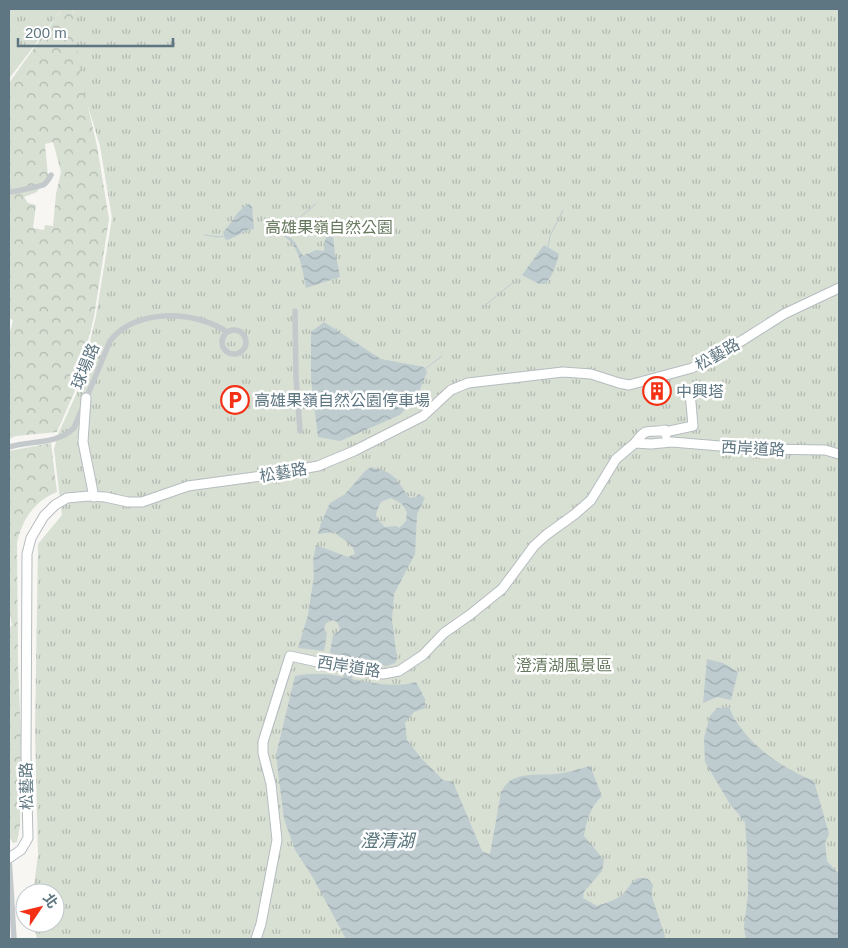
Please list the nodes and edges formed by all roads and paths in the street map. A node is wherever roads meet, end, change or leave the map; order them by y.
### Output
1 (51, 175) dead end
2 (9, 192) edge
3 (839, 288) edge
4 (295, 311) dead end
5 (228, 332) junction
6 (690, 392) dead end
7 (86, 398) junction
8 (300, 431) dead end
9 (665, 432) junction
10 (666, 442) junction
11 (634, 443) junction
12 (9, 447) edge
13 (839, 454) edge
14 (78, 496) junction
15 (94, 496) junction
16 (118, 501) junction
17 (9, 857) edge
18 (14, 939) edge
19 (256, 939) edge

1 - 2 street
3 - 16 street, 松藝路
4 - 8 street
5 - 5 street, 球場路
5 - 7 street, 球場路
6 - 9 street, 西岸道路
7 - 12 street, 球場路
7 - 15 street
9 - 10 street
9 - 11 street, 西岸道路
10 - 11 street, 西岸道路
10 - 13 street, 西岸道路
11 - 19 street, 西岸道路
14 - 15 street, 松藝路
14 - 16 street
14 - 17 street, 松藝路
15 - 16 street, 松藝路
17 - 18 street

